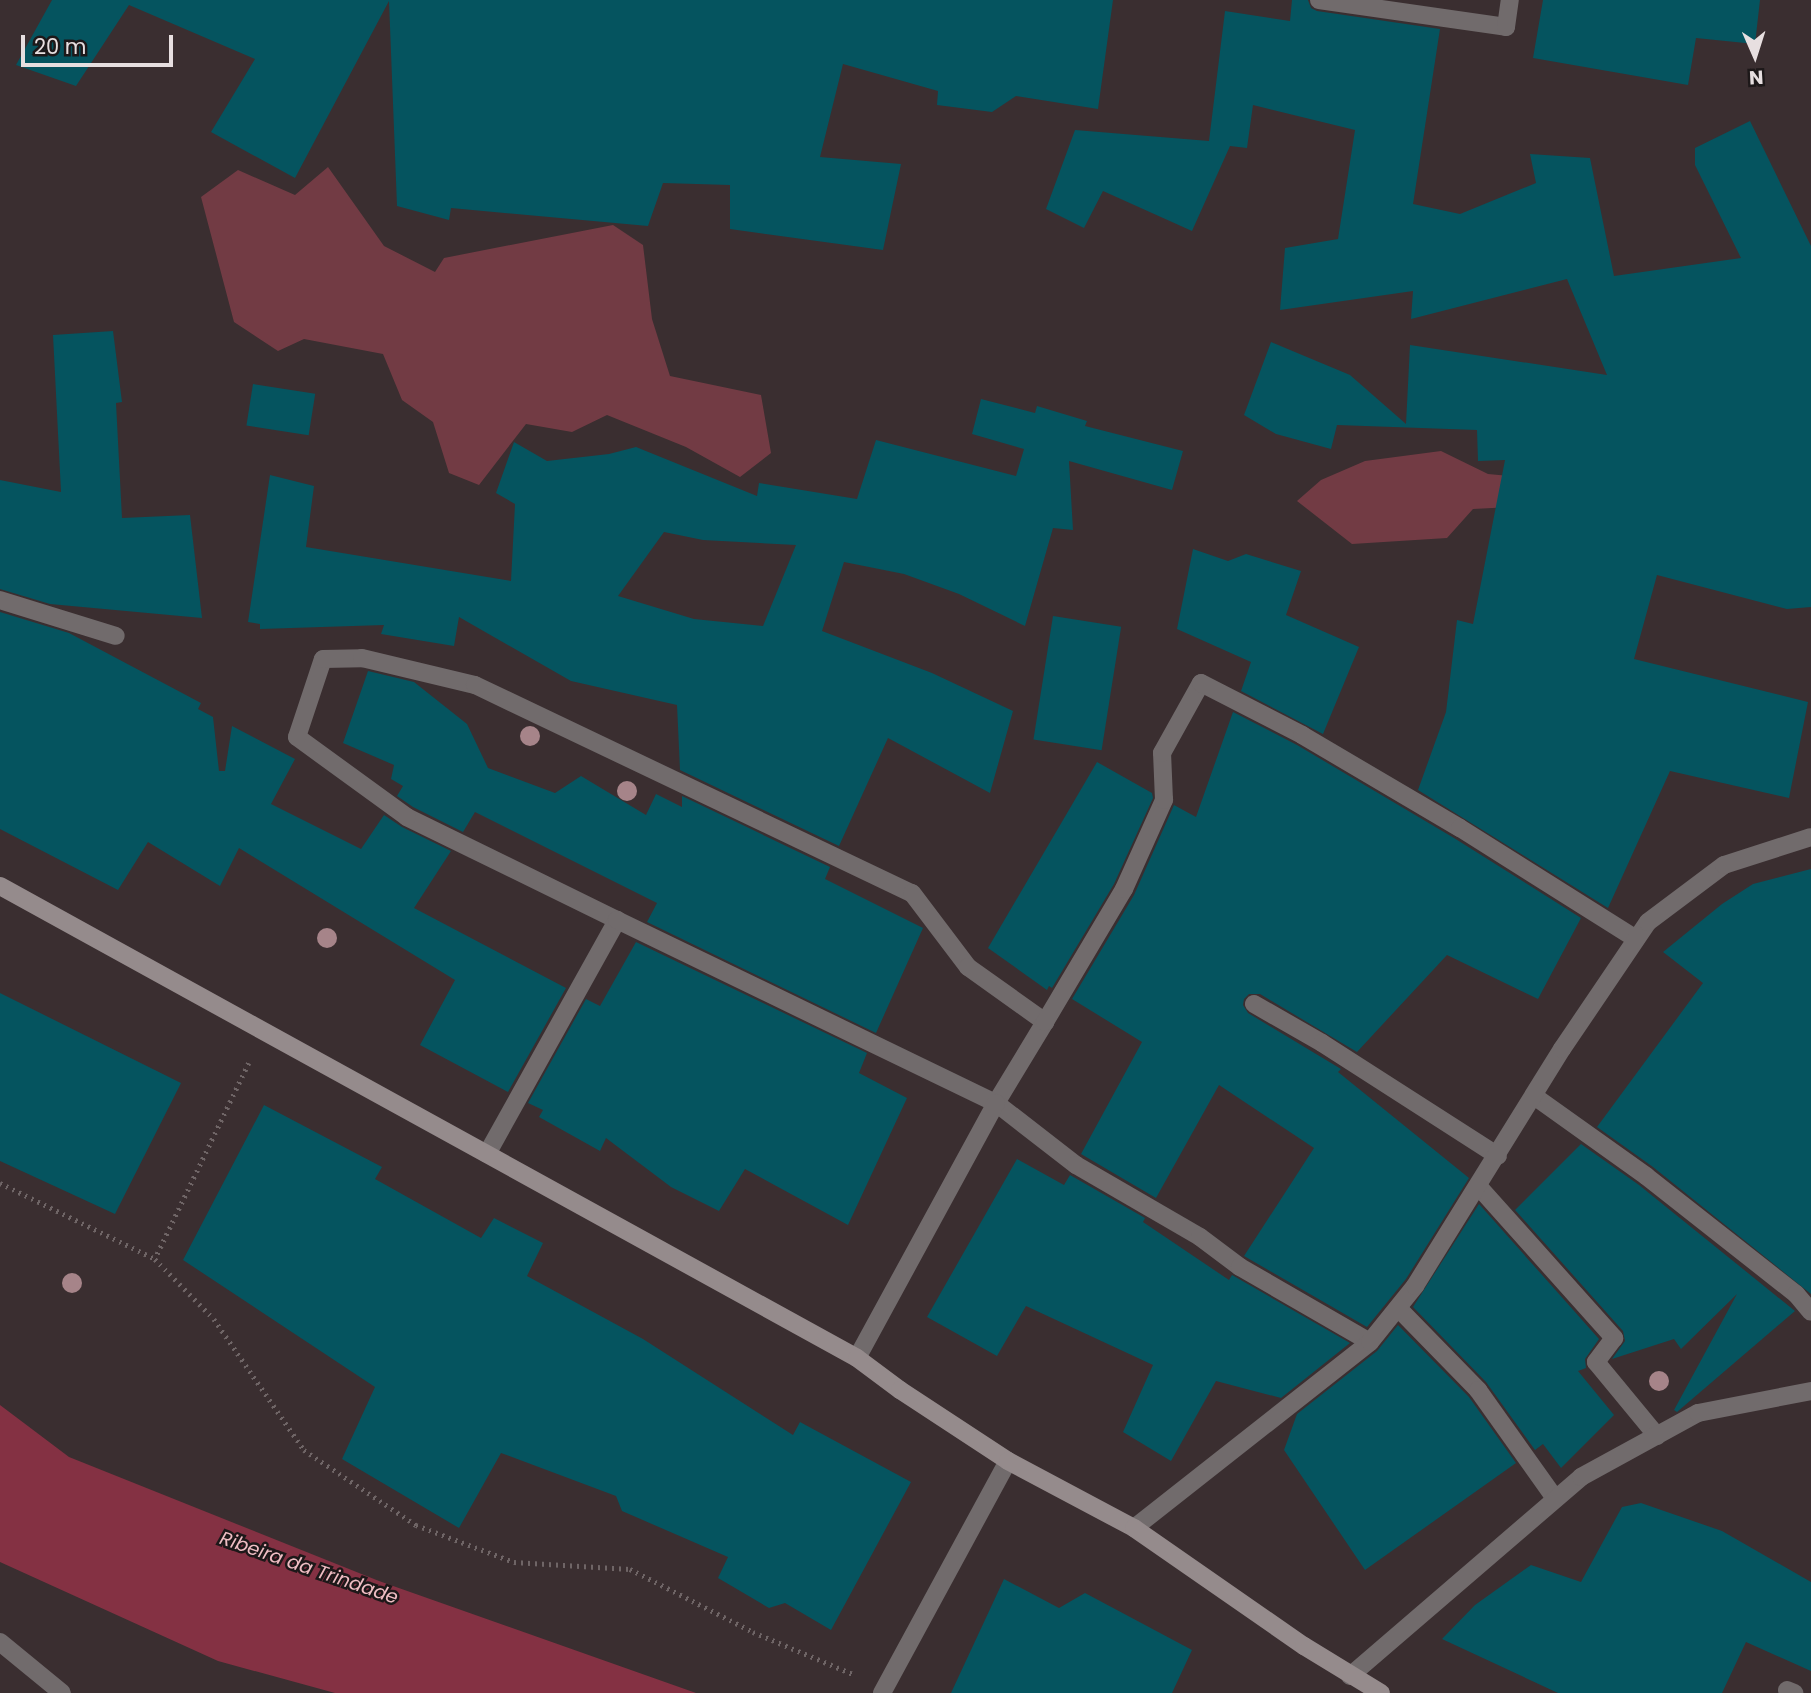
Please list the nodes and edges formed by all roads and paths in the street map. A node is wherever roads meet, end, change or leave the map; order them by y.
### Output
1 (1319, 0) edge
2 (1510, 0) edge
3 (0, 600) edge
4 (116, 636) dead end
5 (1811, 837) edge
6 (0, 886) edge
7 (617, 920) junction
8 (1636, 939) junction
9 (1254, 1004) dead end
10 (1045, 1022) junction
11 (264, 1031) junction
12 (1534, 1096) junction
13 (996, 1103) junction
14 (487, 1154) junction
15 (1498, 1156) junction
16 (0, 1183) edge
17 (1479, 1187) junction
18 (155, 1259) junction
19 (1398, 1308) junction
20 (1811, 1312) edge
21 (1370, 1342) junction
22 (857, 1358) junction
23 (1811, 1391) edge
24 (1657, 1436) junction
25 (1008, 1461) junction
26 (1554, 1497) junction
27 (1134, 1528) junction
28 (0, 1642) edge
29 (1350, 1676) junction
30 (51, 1689) edge
31 (883, 1690) edge
32 (1381, 1693) edge

1 - 2 street
3 - 4 street
5 - 8 street
6 - 11 street
7 - 10 street
7 - 13 street
7 - 14 street
8 - 10 street
8 - 12 street
9 - 15 street
10 - 13 street
11 - 14 street
11 - 18 path
12 - 15 street
12 - 20 street
13 - 21 street
13 - 22 street
14 - 22 street
15 - 17 street
16 - 18 path
17 - 19 street
17 - 24 street
18 - 31 path
19 - 21 street
19 - 26 street
21 - 27 street
22 - 25 street
23 - 24 street
24 - 26 street
25 - 27 street
25 - 31 street
26 - 29 street
27 - 29 street
28 - 30 street
29 - 32 street

